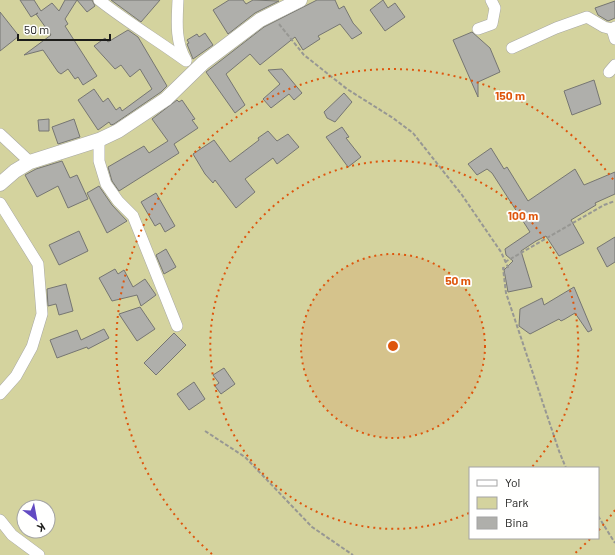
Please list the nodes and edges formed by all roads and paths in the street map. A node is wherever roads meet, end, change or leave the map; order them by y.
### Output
1 (99, 0) edge
2 (178, 0) edge
3 (300, 0) edge
4 (491, 0) edge
5 (272, 15) junction
6 (478, 29) dead end
7 (614, 32) edge
8 (512, 48) dead end
9 (190, 67) junction
10 (0, 134) edge
11 (99, 140) junction
12 (30, 162) junction
13 (0, 184) edge
14 (615, 201) edge
15 (0, 203) edge
16 (506, 262) junction
17 (177, 326) dead end
18 (0, 394) edge
19 (206, 431) dead end
20 (566, 467) edge
21 (599, 518) edge
22 (0, 520) edge
23 (615, 543) edge
24 (39, 555) edge
25 (352, 555) edge

1 - 9 street
2 - 9 street
3 - 5 street
4 - 6 street
5 - 9 street
5 - 16 path
7 - 8 street
9 - 11 street
10 - 12 street
11 - 12 street
11 - 17 street
12 - 13 street
14 - 16 path
15 - 18 street
16 - 20 path
19 - 25 path
21 - 23 path
22 - 24 street

